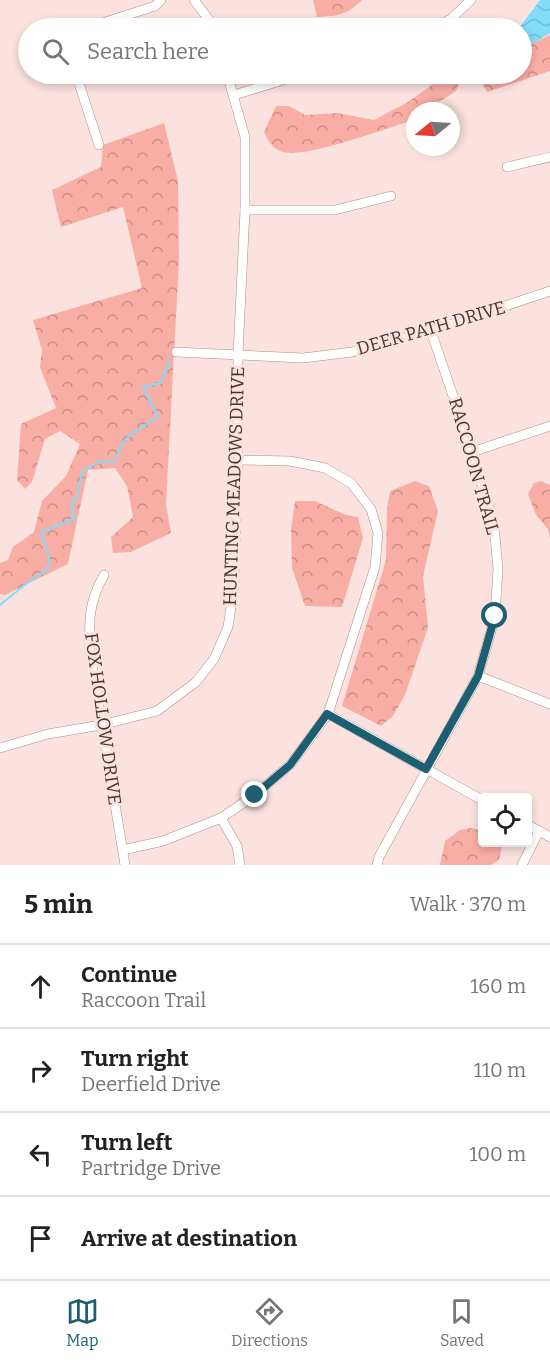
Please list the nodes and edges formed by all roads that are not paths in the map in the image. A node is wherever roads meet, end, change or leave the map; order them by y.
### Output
1 (161, 0) edge
2 (194, 0) edge
3 (468, 1) edge
4 (117, 18) edge
5 (208, 18) edge
6 (452, 18) edge
7 (79, 84) edge
8 (230, 84) edge
9 (270, 84) edge
10 (234, 95) junction
11 (99, 145) dead end
12 (550, 158) edge
13 (507, 167) dead end
14 (391, 196) dead end
15 (245, 210) junction
16 (550, 291) edge
17 (431, 332) junction
18 (176, 352) dead end
19 (238, 354) junction
20 (550, 426) edge
21 (472, 452) junction
22 (238, 460) junction
23 (104, 575) dead end
24 (478, 676) junction
25 (550, 704) edge
26 (327, 714) junction
27 (101, 725) junction
28 (0, 748) edge
29 (426, 769) junction
30 (478, 797) edge
31 (221, 818) junction
32 (532, 827) edge
33 (538, 831) junction
34 (550, 837) edge
35 (123, 850) junction
36 (125, 865) edge
37 (240, 865) edge
38 (378, 865) edge
39 (522, 865) edge

1 - 4 street
2 - 5 street
3 - 6 street
7 - 11 street
8 - 10 street, HUNTING MEADOWS DRIVE
9 - 10 street
10 - 15 street, HUNTING MEADOWS DRIVE
12 - 13 street
14 - 15 street
15 - 19 street, HUNTING MEADOWS DRIVE
16 - 17 street, DEER PATH DRIVE
17 - 19 street, DEER PATH DRIVE
17 - 21 street, RACCOON TRAIL
18 - 19 street, DEER PATH DRIVE
19 - 22 street, HUNTING MEADOWS DRIVE
20 - 21 street
21 - 24 street, RACCOON TRAIL
22 - 26 street
22 - 27 street, HUNTING MEADOWS DRIVE
23 - 27 street, FOX HOLLOW DRIVE
24 - 25 street
24 - 29 street, RACCOON TRAIL
26 - 29 street
26 - 31 street
27 - 28 street, HUNTING MEADOWS DRIVE
27 - 35 street, FOX HOLLOW DRIVE
29 - 30 street
29 - 38 street, RACCOON TRAIL
31 - 35 street
31 - 37 street
32 - 33 street
33 - 34 street
33 - 39 street
35 - 36 street, FOX HOLLOW DRIVE

